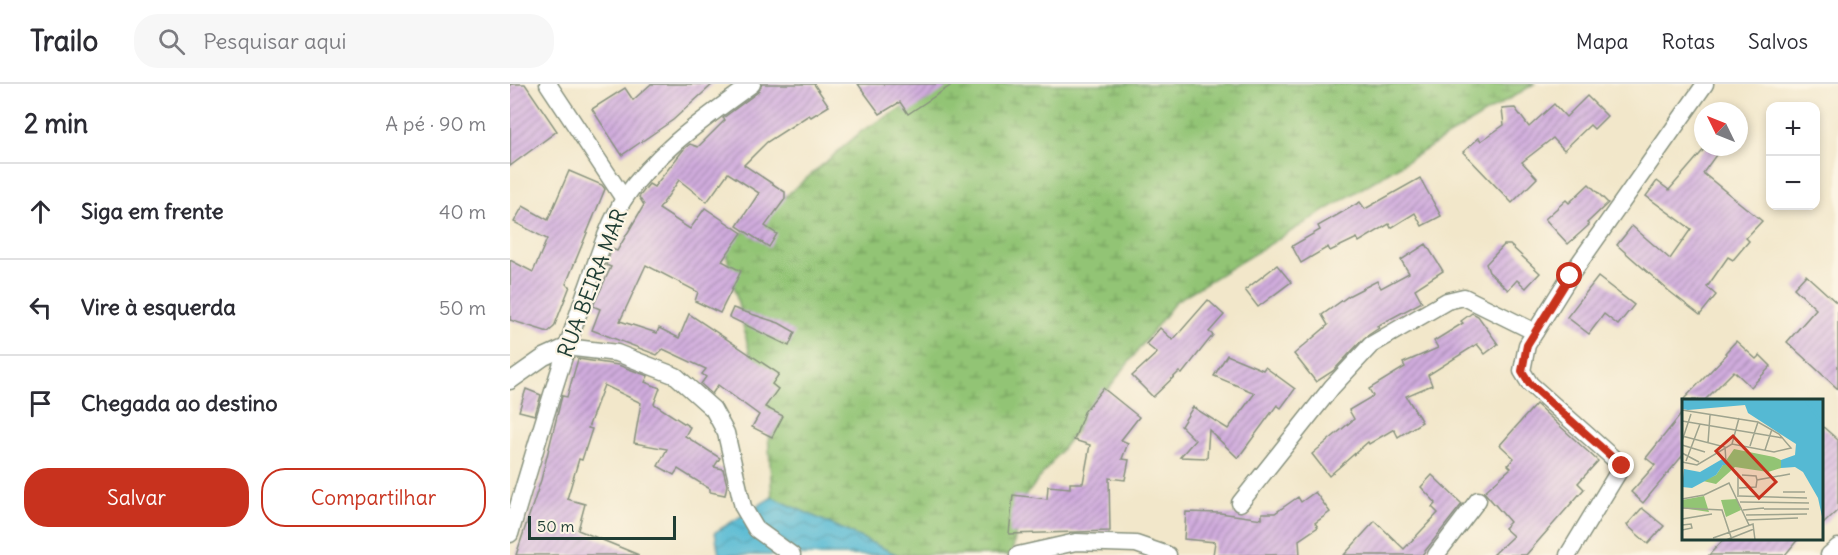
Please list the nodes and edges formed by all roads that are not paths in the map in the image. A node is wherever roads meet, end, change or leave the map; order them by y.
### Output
1 (548, 84) edge
2 (752, 84) edge
3 (1705, 84) edge
4 (624, 199) junction
5 (1535, 332) junction
6 (566, 347) junction
7 (510, 381) edge
8 (1478, 500) dead end
9 (1240, 503) dead end
10 (510, 534) edge
11 (1838, 547) edge
12 (792, 555) edge
13 (1018, 555) edge
14 (1168, 555) edge
15 (1436, 555) edge
16 (1568, 555) edge
17 (1829, 555) edge

1 - 4 street
2 - 4 street, RUA BEIRA MAR
3 - 5 street
4 - 6 street, RUA BEIRA MAR
5 - 9 street
5 - 16 street
6 - 7 street
6 - 10 street, RUA BEIRA MAR
6 - 12 street
8 - 15 street
11 - 17 street
13 - 14 street

